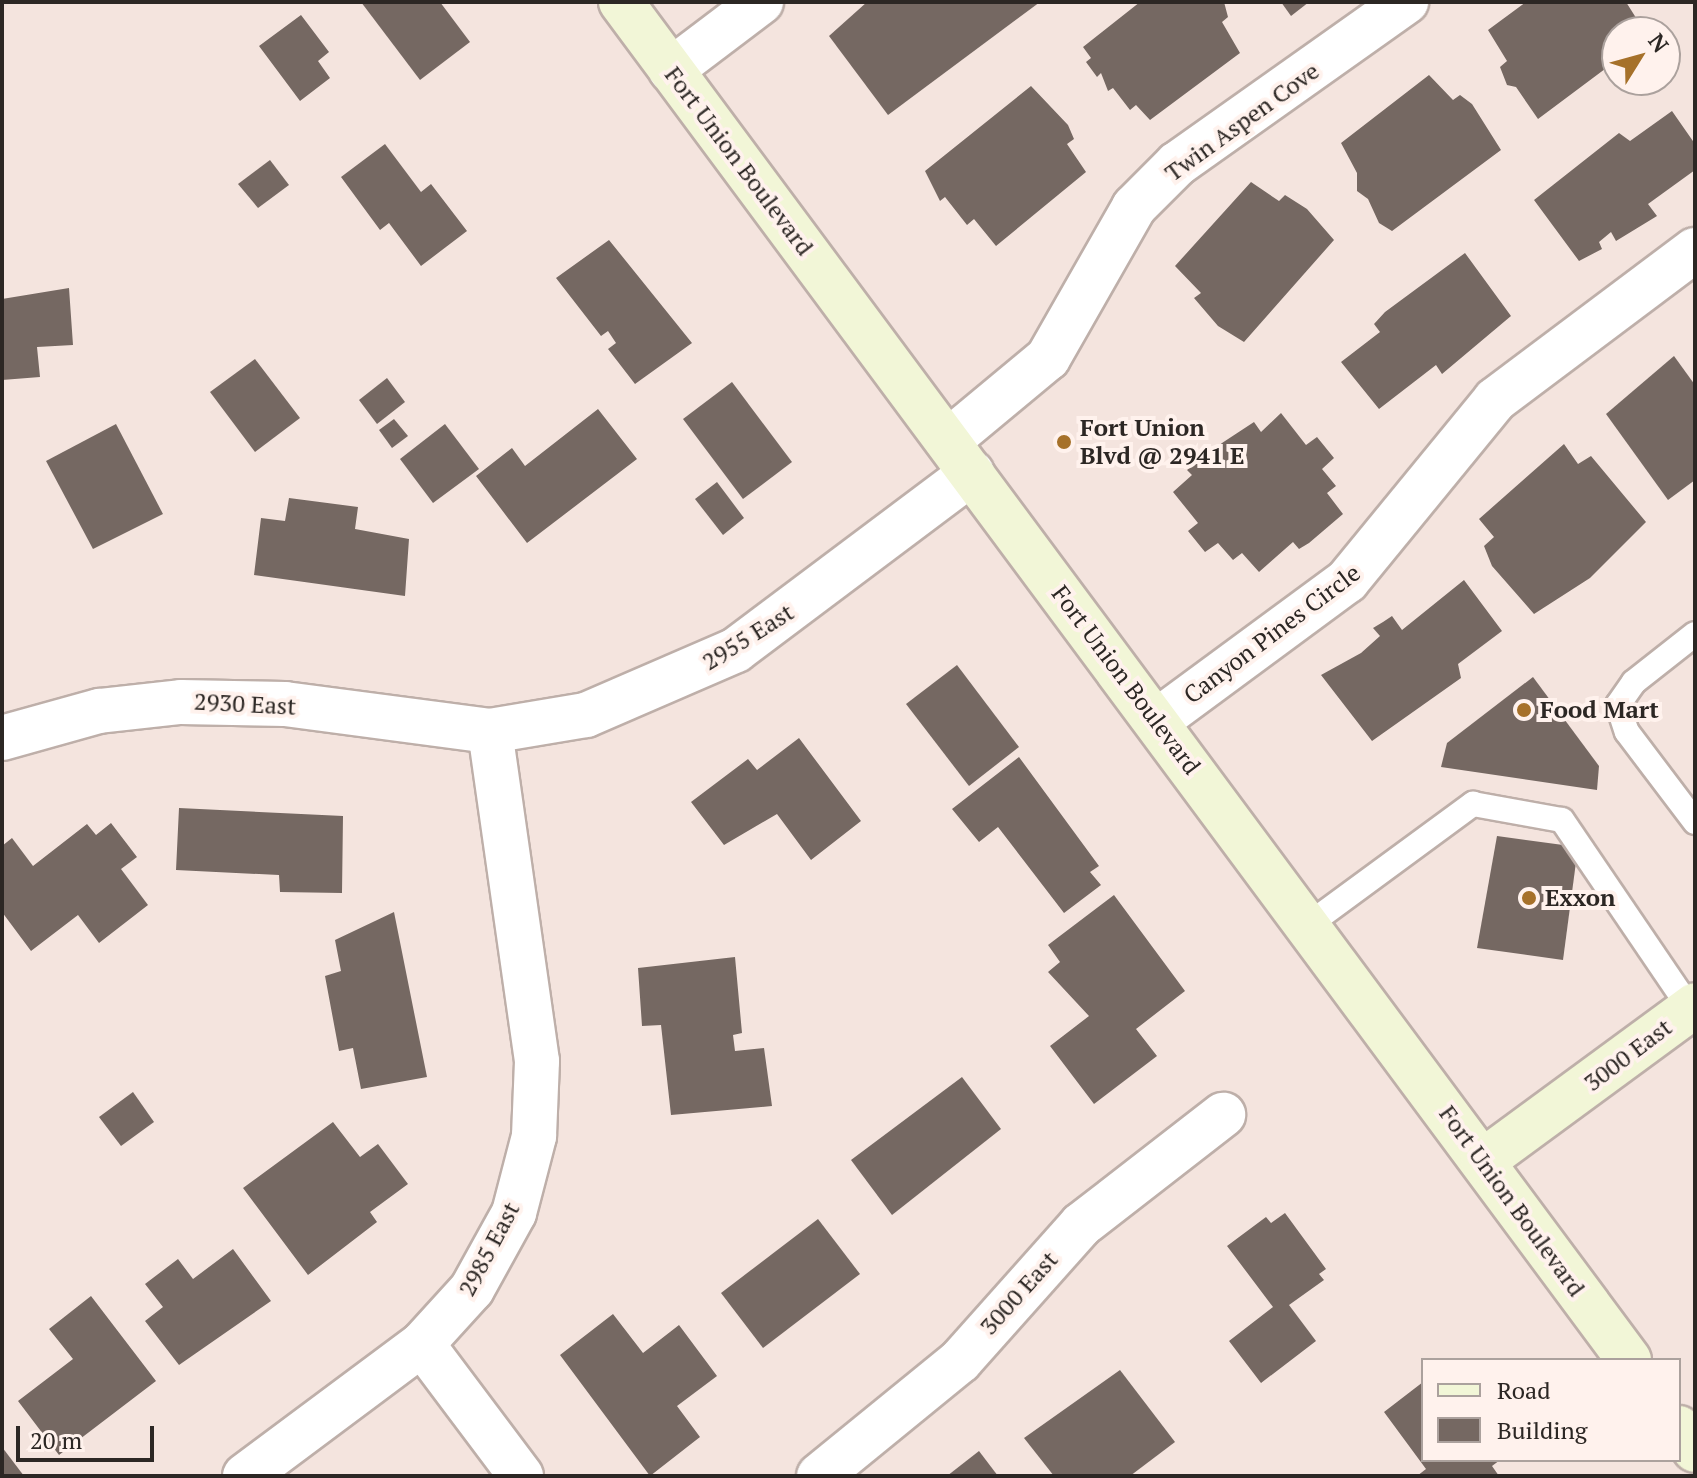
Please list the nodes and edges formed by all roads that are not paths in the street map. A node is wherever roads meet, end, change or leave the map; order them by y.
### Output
1 (621, 2) edge
2 (761, 2) edge
3 (1406, 2) edge
4 (671, 70) junction
5 (1695, 250) edge
6 (960, 457) junction
7 (1695, 634) edge
8 (1157, 721) junction
9 (490, 731) junction
10 (2, 738) edge
11 (1695, 822) edge
12 (1308, 925) junction
13 (1693, 1006) edge
14 (1223, 1115) dead end
15 (1483, 1161) junction
16 (422, 1344) junction
17 (1628, 1358) edge
18 (245, 1476) edge
19 (521, 1476) edge
20 (819, 1476) edge

1 - 4 main road, Fort Union Boulevard
2 - 4 street
3 - 6 street, Twin Aspen Cove
4 - 6 main road, Fort Union Boulevard
5 - 8 street, Canyon Pines Circle
6 - 8 main road, Fort Union Boulevard
6 - 9 street, 2955 East
7 - 11 lane
8 - 12 main road, Fort Union Boulevard
9 - 10 street, 2930 East
9 - 16 street, 2985 East
12 - 13 lane
12 - 15 main road, Fort Union Boulevard
13 - 15 main road, 3000 East
14 - 20 street, 3000 East
15 - 17 main road, Fort Union Boulevard
16 - 18 street, 2985 East
16 - 19 street

